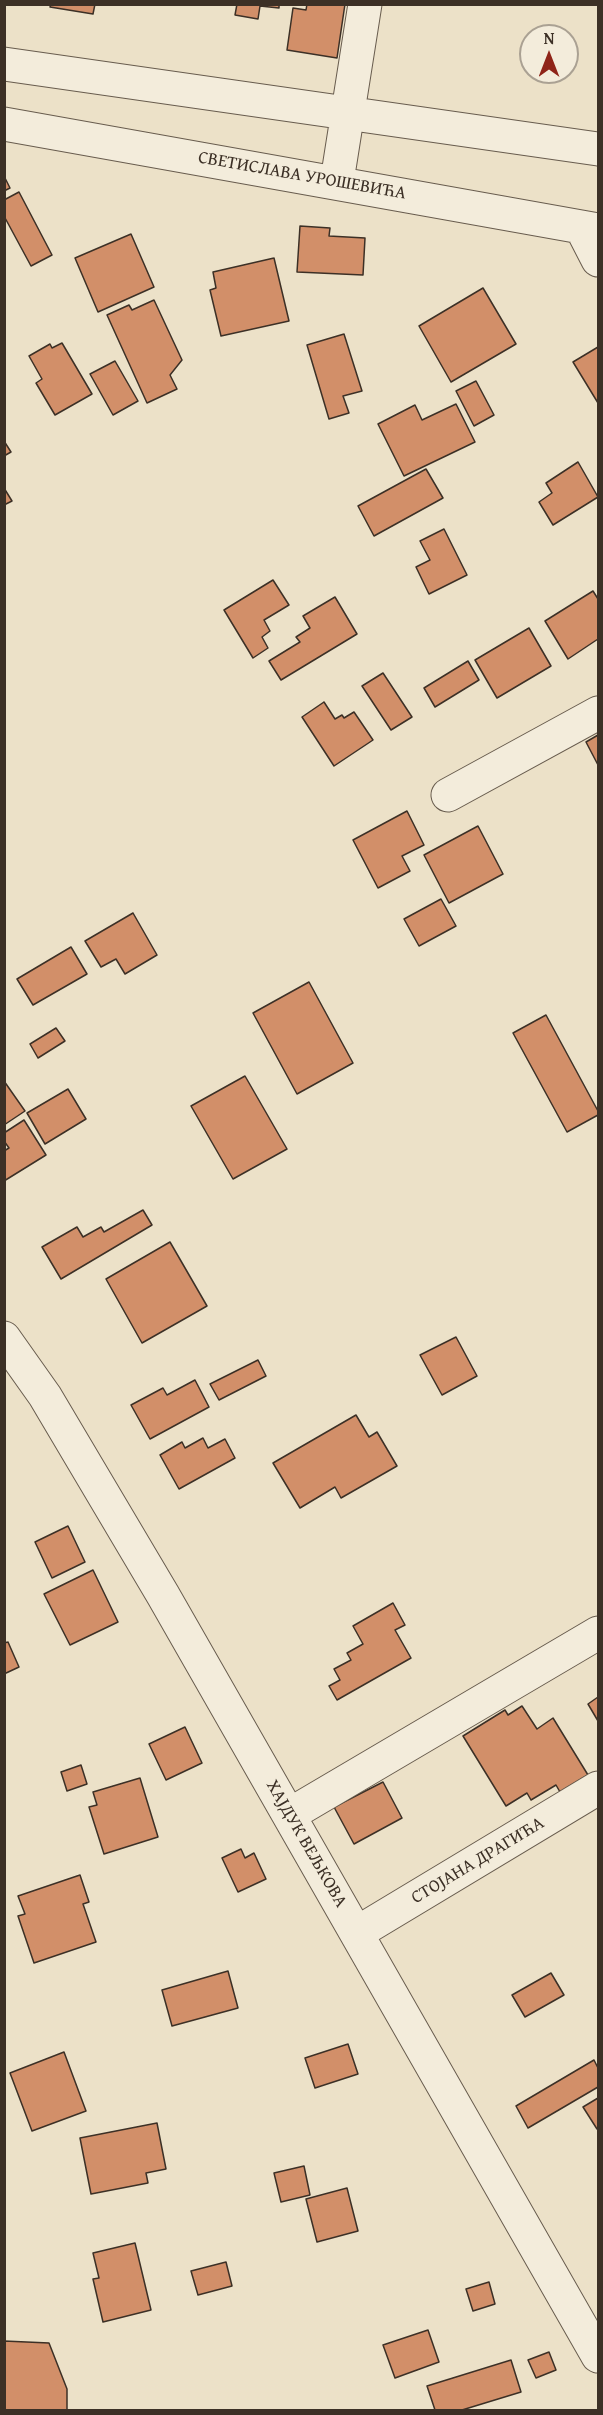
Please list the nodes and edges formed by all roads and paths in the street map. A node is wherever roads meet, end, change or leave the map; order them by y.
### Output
1 (365, 4) edge
2 (4, 64) edge
3 (348, 113) junction
4 (4, 124) edge
5 (598, 149) edge
6 (337, 181) junction
7 (590, 229) edge
8 (598, 260) edge
9 (598, 713) edge
10 (448, 795) dead end
11 (4, 1338) edge
12 (598, 1633) edge
13 (598, 1788) edge
14 (289, 1815) junction
15 (357, 1933) junction
16 (598, 2356) edge

1 - 3 street
2 - 3 street
3 - 5 street
3 - 6 street
4 - 6 street, СВЕТИСЛАВА УРОШЕВИЋА
6 - 7 street, СВЕТИСЛАВА УРОШЕВИЋА
7 - 8 street
9 - 10 street
11 - 14 street, ХАЈДУК ВЕЉКОВА
12 - 14 street
13 - 15 street, СТОЈАНА ДРАГИЋА
14 - 15 street, ХАЈДУК ВЕЉКОВА
15 - 16 street, ХАЈДУК ВЕЉКОВА

